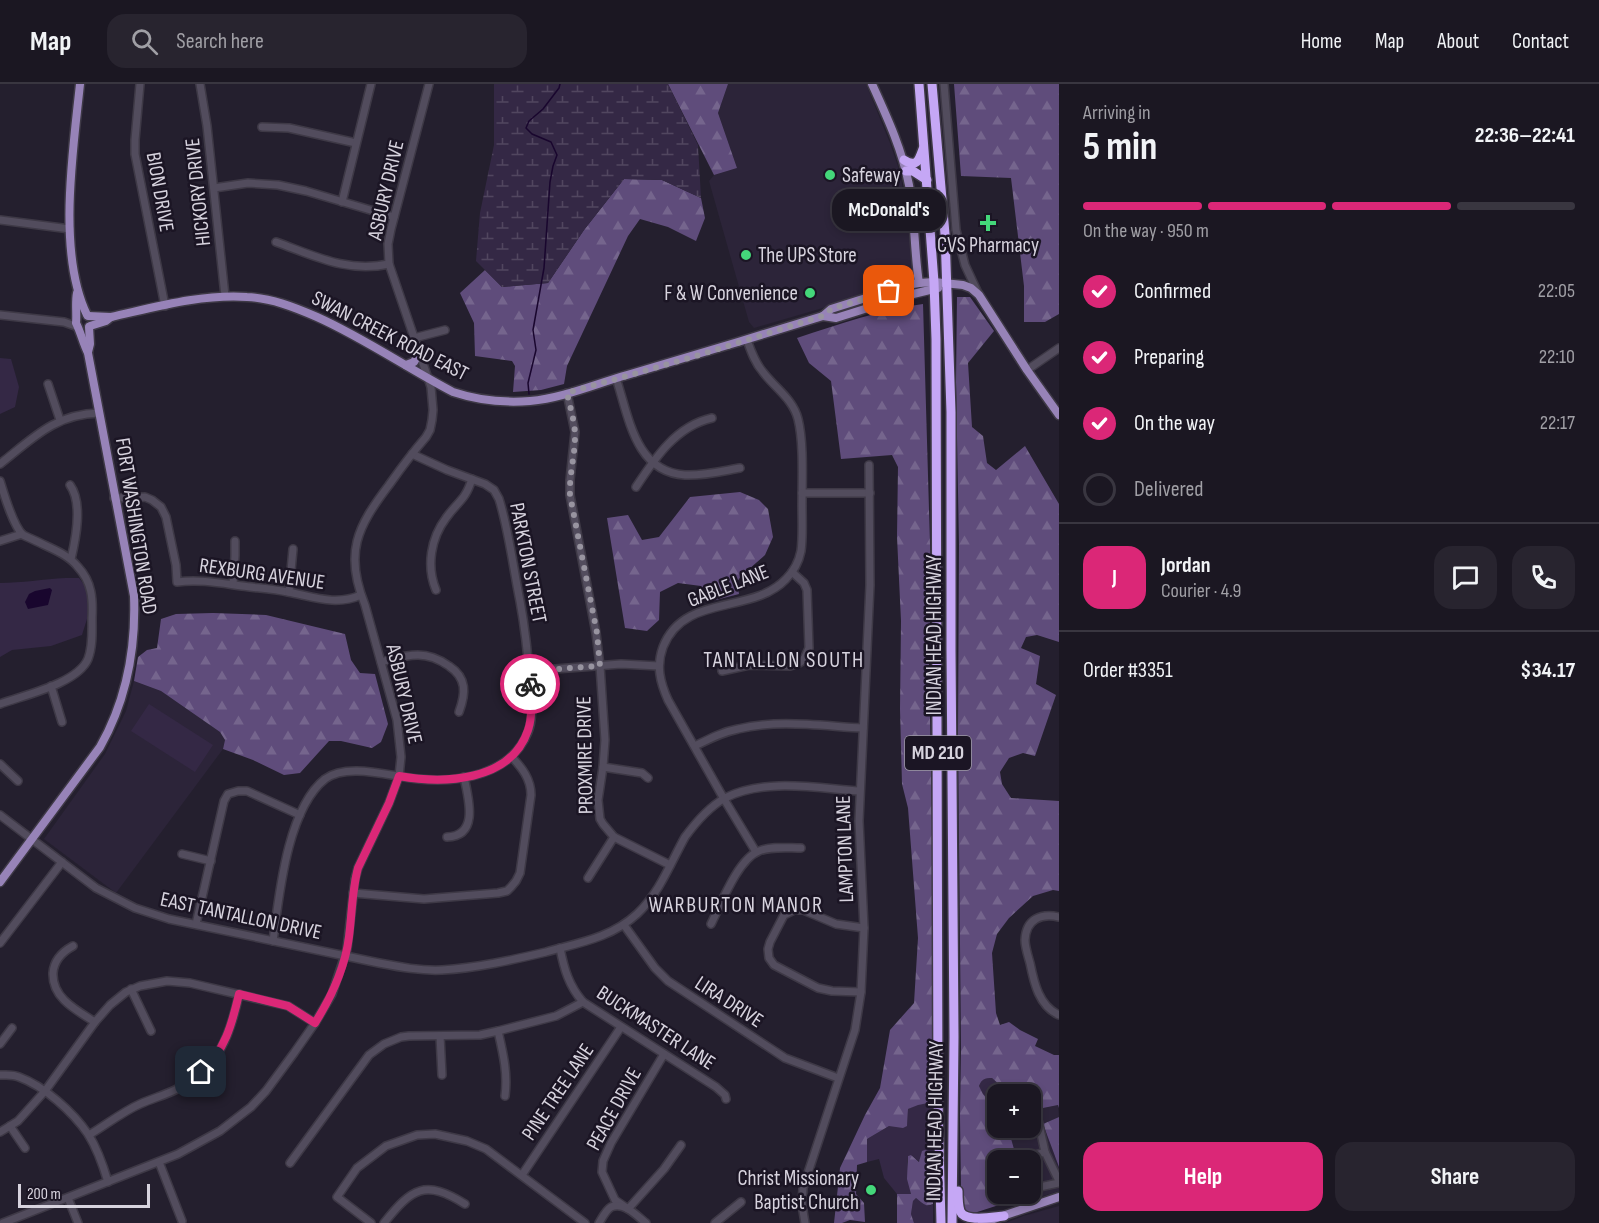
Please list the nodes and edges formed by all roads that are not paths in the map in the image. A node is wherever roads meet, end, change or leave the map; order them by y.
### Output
1 (80, 84) edge
2 (140, 84) edge
3 (200, 84) edge
4 (371, 84) edge
5 (429, 84) edge
6 (872, 84) edge
7 (919, 84) edge
8 (933, 84) edge
9 (944, 84) edge
10 (262, 127) dead end
11 (356, 143) junction
12 (924, 146) junction
13 (904, 160) junction
14 (906, 171) junction
15 (927, 180) junction
16 (214, 188) junction
17 (342, 202) junction
18 (393, 217) junction
19 (0, 220) edge
20 (70, 229) junction
21 (276, 242) dead end
22 (389, 264) junction
23 (919, 283) junction
24 (947, 284) junction
25 (934, 286) junction
26 (77, 293) junction
27 (979, 295) junction
28 (225, 296) junction
29 (165, 306) junction
30 (0, 315) edge
31 (87, 316) junction
32 (823, 316) junction
33 (111, 317) junction
34 (77, 323) junction
35 (90, 326) junction
36 (444, 330) dead end
37 (414, 338) junction
38 (747, 340) junction
39 (1059, 348) edge
40 (88, 353) junction
41 (419, 353) junction
42 (406, 365) junction
43 (1027, 370) junction
44 (428, 378) junction
45 (616, 378) junction
46 (48, 384) dead end
47 (567, 393) junction
48 (99, 413) junction
49 (1059, 415) edge
50 (712, 418) dead end
51 (60, 420) junction
52 (412, 454) junction
53 (652, 463) junction
54 (0, 464) edge
55 (869, 465) dead end
56 (740, 468) dead end
57 (472, 479) junction
58 (0, 481) edge
59 (70, 485) dead end
60 (636, 487) dead end
61 (802, 493) junction
62 (870, 494) junction
63 (114, 498) junction
64 (22, 534) junction
65 (0, 541) edge
66 (235, 541) dead end
67 (293, 549) dead end
68 (71, 559) junction
69 (792, 572) junction
70 (233, 585) junction
71 (436, 590) dead end
72 (288, 592) junction
73 (361, 595) junction
74 (381, 662) junction
75 (600, 666) junction
76 (659, 666) junction
77 (529, 671) junction
78 (722, 671) dead end
79 (51, 686) junction
80 (0, 704) edge
81 (459, 712) dead end
82 (62, 722) dead end
83 (863, 728) junction
84 (694, 746) junction
85 (512, 757) junction
86 (0, 764) edge
87 (603, 767) junction
88 (399, 776) junction
89 (464, 777) junction
90 (648, 778) dead end
91 (18, 781) dead end
92 (859, 791) junction
93 (724, 799) junction
94 (0, 815) edge
95 (300, 815) junction
96 (447, 837) dead end
97 (614, 837) junction
98 (33, 839) junction
99 (801, 848) dead end
100 (756, 852) junction
101 (182, 854) dead end
102 (211, 861) junction
103 (62, 862) junction
104 (670, 865) junction
105 (588, 878) dead end
106 (0, 882) edge
107 (353, 893) junction
108 (1059, 917) edge
109 (196, 924) junction
110 (711, 924) dead end
111 (624, 925) junction
112 (864, 928) junction
113 (273, 941) junction
114 (0, 944) edge
115 (73, 946) dead end
116 (560, 948) junction
117 (345, 956) junction
118 (131, 989) junction
119 (861, 992) junction
120 (239, 994) junction
121 (583, 1002) junction
122 (1059, 1015) edge
123 (95, 1022) junction
124 (315, 1023) junction
125 (621, 1027) junction
126 (12, 1028) dead end
127 (151, 1031) dead end
128 (498, 1031) junction
129 (440, 1036) junction
130 (0, 1044) edge
131 (664, 1054) junction
132 (0, 1075) edge
133 (442, 1075) dead end
134 (838, 1078) junction
135 (45, 1091) junction
136 (505, 1096) dead end
137 (726, 1099) dead end
138 (953, 1124) junction
139 (10, 1126) junction
140 (1041, 1131) edge
141 (0, 1132) edge
142 (89, 1135) junction
143 (681, 1145) dead end
144 (25, 1148) dead end
145 (1046, 1152) junction
146 (1041, 1154) edge
147 (159, 1162) junction
148 (290, 1163) dead end
149 (522, 1174) junction
150 (108, 1182) junction
151 (1059, 1182) edge
152 (1041, 1186) edge
153 (1059, 1197) edge
154 (68, 1198) junction
155 (741, 1202) dead end
156 (465, 1204) dead end
157 (628, 1209) junction
158 (1004, 1216) junction
159 (182, 1221) dead end
160 (3, 1223) edge
161 (78, 1223) edge
162 (371, 1223) edge
163 (384, 1223) edge
164 (585, 1223) edge
165 (599, 1223) edge
166 (646, 1223) edge
167 (714, 1223) edge
168 (805, 1223) edge
169 (941, 1223) edge
170 (952, 1223) edge
171 (982, 1223) edge

1 - 20 main road, FORT WASHINGTON ROAD
2 - 29 street, BION DRIVE
3 - 16 street, HICKORY DRIVE
4 - 11 street
5 - 18 street, ASBURY DRIVE
6 - 13 main road
7 - 12 highway, INDIAN HEAD HIGHWAY / MD 210
8 - 24 highway, INDIAN HEAD HIGHWAY / MD 210
9 - 27 street
10 - 11 street
11 - 17 street
12 - 13 highway
12 - 15 highway, INDIAN HEAD HIGHWAY / MD 210
13 - 14 main road
14 - 15 highway
14 - 23 main road
15 - 25 highway, INDIAN HEAD HIGHWAY / MD 210
16 - 17 street
16 - 28 street, HICKORY DRIVE
17 - 18 street
18 - 22 street, ASBURY DRIVE
19 - 20 street
20 - 26 main road, FORT WASHINGTON ROAD
21 - 22 street
22 - 37 street, ASBURY DRIVE
23 - 25 main road, SWAN CREEK ROAD EAST
23 - 32 main road, SWAN CREEK ROAD EAST
24 - 25 main road, SWAN CREEK ROAD EAST
24 - 27 main road
24 - 138 highway, INDIAN HEAD HIGHWAY / MD 210
25 - 32 main road, SWAN CREEK ROAD EAST
25 - 169 highway, INDIAN HEAD HIGHWAY / MD 210
26 - 31 main road, FORT WASHINGTON ROAD
26 - 34 main road, FORT WASHINGTON ROAD
27 - 43 main road
28 - 29 main road, SWAN CREEK ROAD EAST
28 - 42 main road, SWAN CREEK ROAD EAST
29 - 33 main road, SWAN CREEK ROAD EAST
30 - 34 street
31 - 33 main road, SWAN CREEK ROAD EAST
31 - 34 main road
31 - 35 main road
32 - 38 main road, SWAN CREEK ROAD EAST
33 - 35 main road, SWAN CREEK ROAD EAST
34 - 35 main road
34 - 40 main road, FORT WASHINGTON ROAD
35 - 40 main road, FORT WASHINGTON ROAD
36 - 37 street
37 - 41 street, ASBURY DRIVE
38 - 45 main road, SWAN CREEK ROAD EAST
38 - 61 street, GABLE LANE
39 - 43 street
40 - 48 main road, FORT WASHINGTON ROAD
41 - 42 main road
41 - 44 street, ASBURY DRIVE
42 - 44 main road, SWAN CREEK ROAD EAST
43 - 49 main road
44 - 47 main road, SWAN CREEK ROAD EAST
44 - 52 street, ASBURY DRIVE
45 - 47 main road, SWAN CREEK ROAD EAST
45 - 53 street
46 - 51 street
47 - 75 street, PROXMIRE DRIVE
48 - 51 street
48 - 63 main road, FORT WASHINGTON ROAD
50 - 53 street
51 - 54 street
52 - 57 street, PARKTON STREET
52 - 73 street, ASBURY DRIVE
53 - 56 street
53 - 60 street
55 - 62 street, LAMPTON LANE
57 - 71 street
57 - 77 street, PARKTON STREET
58 - 64 street
59 - 68 street
61 - 62 street
61 - 69 street, GABLE LANE
62 - 83 street, LAMPTON LANE
63 - 70 street, REXBURG AVENUE
63 - 98 main road, FORT WASHINGTON ROAD
64 - 65 street
64 - 68 street
66 - 70 street
67 - 72 street
68 - 79 street
69 - 76 street, GABLE LANE
69 - 78 street
70 - 72 street, REXBURG AVENUE
72 - 73 street, REXBURG AVENUE
73 - 74 street, ASBURY DRIVE
74 - 81 street
74 - 88 street, ASBURY DRIVE
75 - 76 street
75 - 77 street
75 - 87 street, PROXMIRE DRIVE
76 - 84 street
77 - 85 street, PARKTON STREET
79 - 80 street
79 - 82 street
83 - 84 street
83 - 92 street, LAMPTON LANE
84 - 93 street
85 - 89 street
85 - 107 street
86 - 91 street
87 - 90 street
87 - 97 street, PROXMIRE DRIVE
88 - 89 street
88 - 95 street
88 - 107 street, ASBURY DRIVE
89 - 96 street
92 - 93 street, EAST TANTALLON DRIVE
92 - 112 street, LAMPTON LANE
93 - 100 street
93 - 104 street, EAST TANTALLON DRIVE
94 - 98 street, EAST TANTALLON DRIVE
95 - 102 street
95 - 113 street
97 - 104 street, PROXMIRE DRIVE
97 - 105 street
98 - 103 street, EAST TANTALLON DRIVE
98 - 106 main road, FORT WASHINGTON ROAD
99 - 100 street
100 - 110 street
101 - 102 street
102 - 109 street
103 - 109 street, EAST TANTALLON DRIVE
103 - 114 street
104 - 111 street, EAST TANTALLON DRIVE
107 - 117 street, ASBURY DRIVE
108 - 122 street
109 - 113 street, EAST TANTALLON DRIVE
111 - 116 street, EAST TANTALLON DRIVE
111 - 134 street, LIRA DRIVE
112 - 119 street, LAMPTON LANE
112 - 119 street
113 - 117 street, EAST TANTALLON DRIVE
115 - 123 street
116 - 117 street, EAST TANTALLON DRIVE
116 - 121 street, BUCKMASTER LANE
117 - 124 street, ASBURY DRIVE
118 - 120 street
118 - 123 street
118 - 127 street
119 - 134 street, LAMPTON LANE
120 - 124 street
120 - 142 street
121 - 125 street, BUCKMASTER LANE
121 - 128 street
123 - 135 street
124 - 147 street, ASBURY DRIVE
125 - 131 street, BUCKMASTER LANE
125 - 149 street, PINE TREE LANE
126 - 130 street
128 - 129 street
128 - 136 street
129 - 133 street
129 - 148 street
131 - 137 street, BUCKMASTER LANE
131 - 157 street, PEACE DRIVE
132 - 135 street
134 - 168 street, LAMPTON LANE
135 - 139 street
135 - 142 street
138 - 158 highway
138 - 170 highway, INDIAN HEAD HIGHWAY / MD 210
139 - 141 street
139 - 144 street
140 - 145 street
142 - 150 street
143 - 157 street
145 - 146 street
145 - 151 street
147 - 150 street, ASBURY DRIVE
147 - 159 street
149 - 162 street
149 - 164 street
150 - 154 street, ASBURY DRIVE
151 - 152 street
153 - 158 main road
154 - 160 street, ASBURY DRIVE
154 - 161 street
155 - 167 street
156 - 163 street
157 - 165 street
157 - 166 street, PEACE DRIVE
158 - 171 main road

